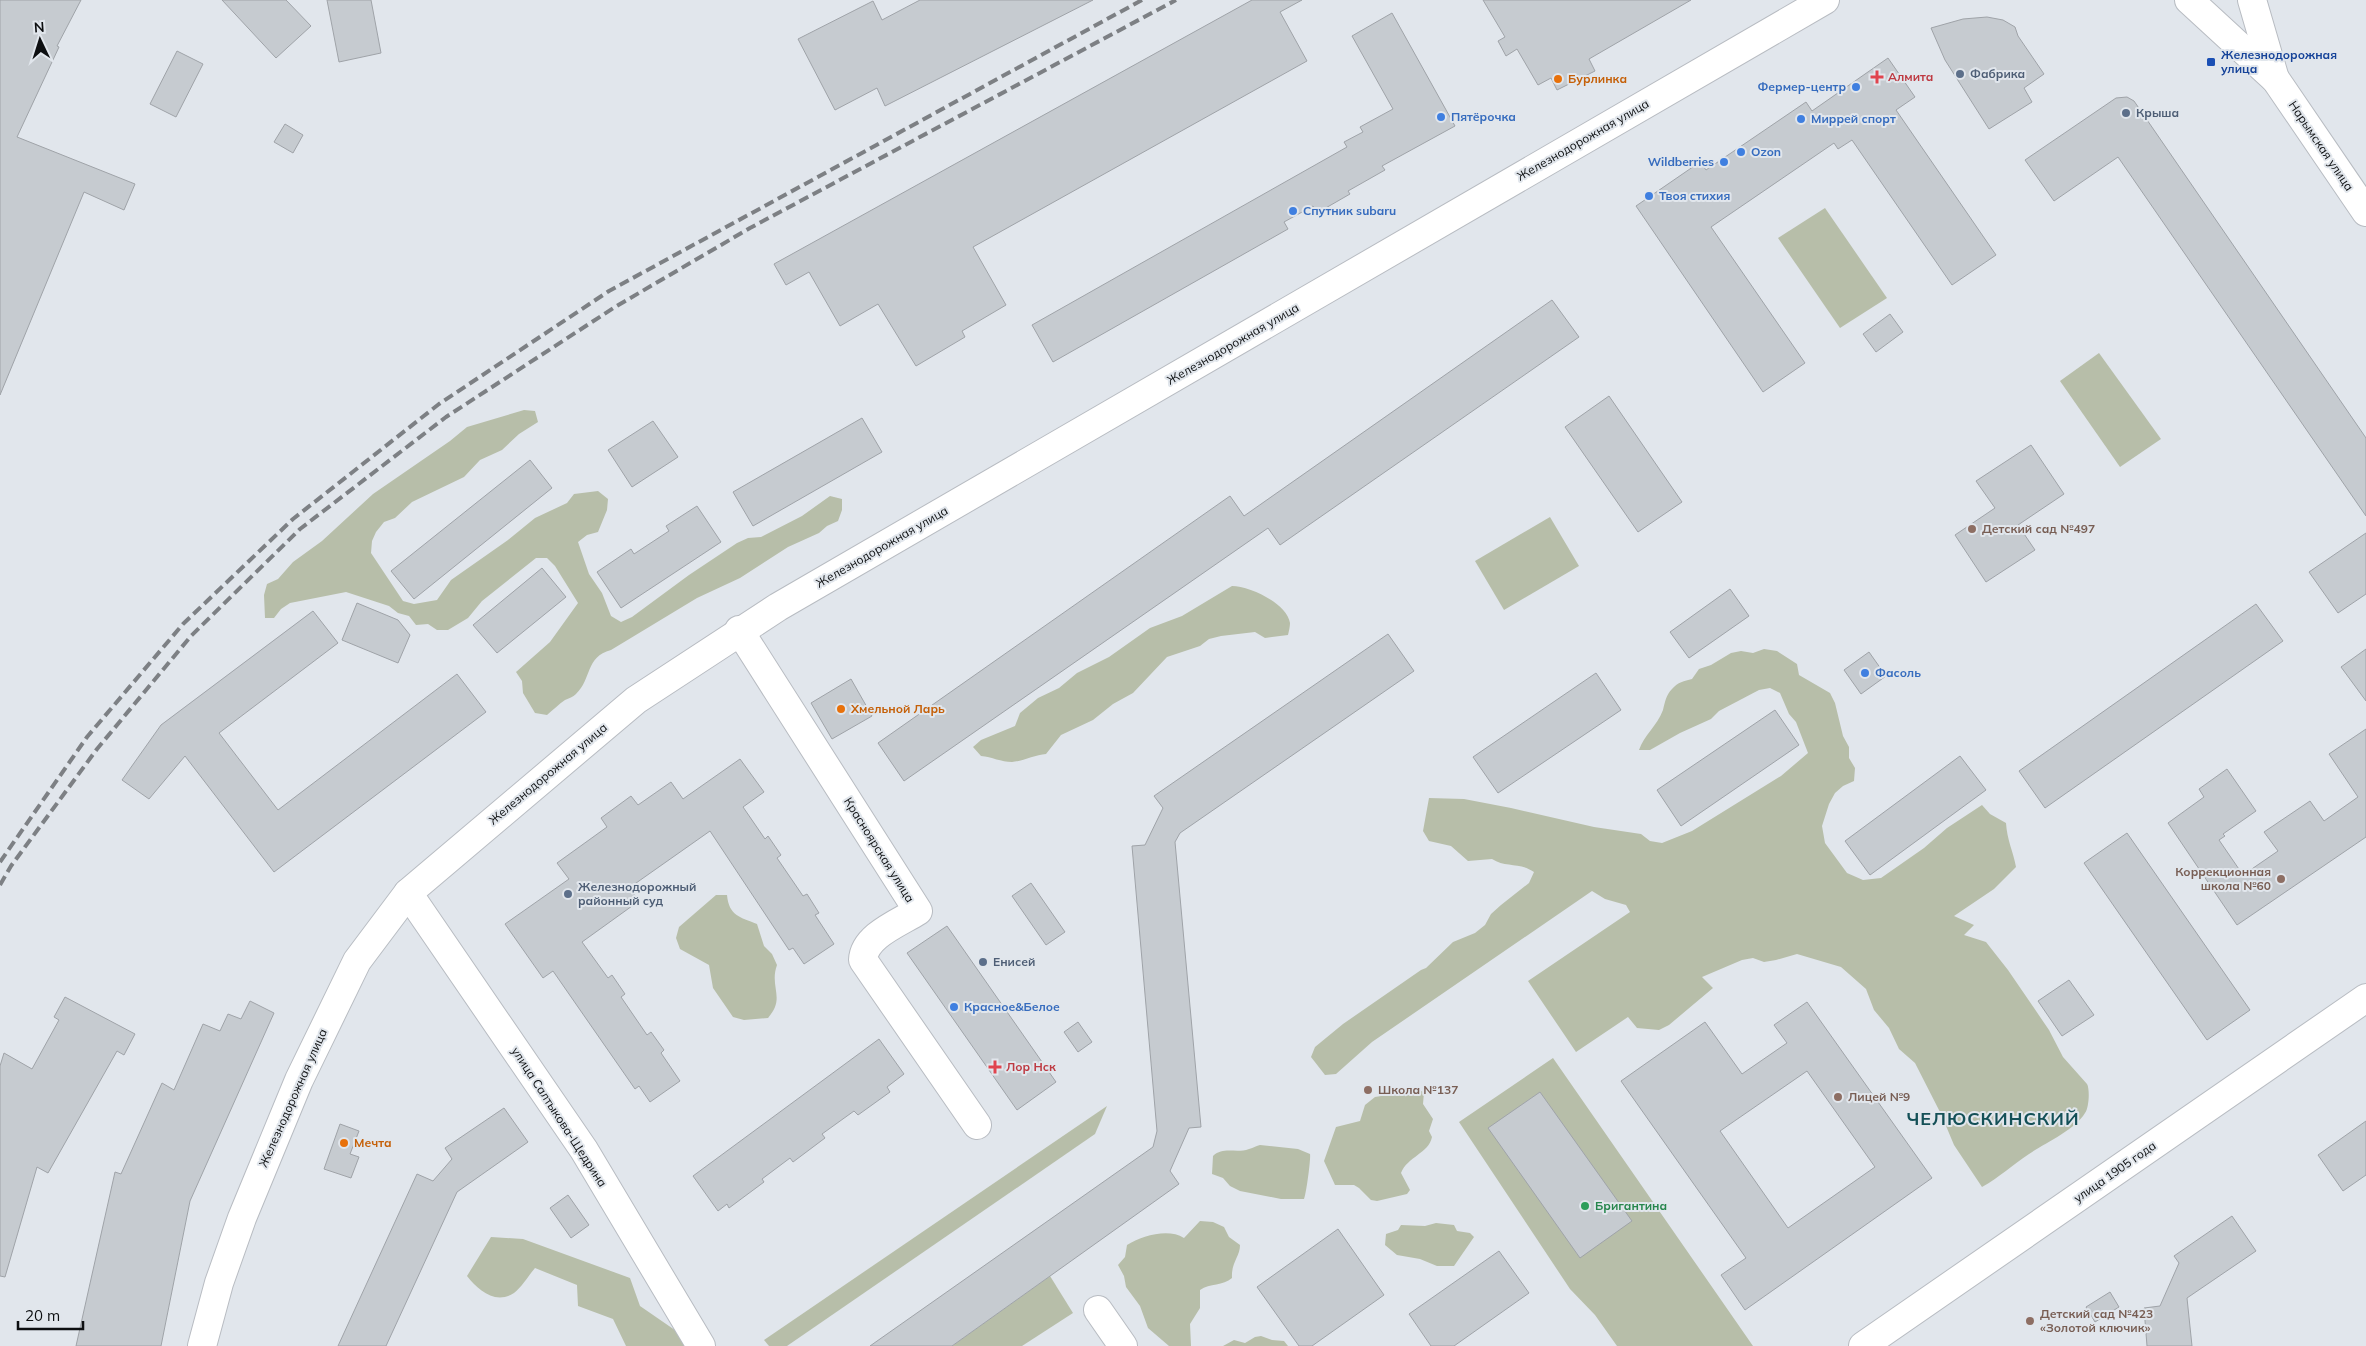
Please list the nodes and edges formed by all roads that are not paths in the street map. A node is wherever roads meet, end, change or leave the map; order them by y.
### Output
1 (1825, 0) edge
2 (2189, 0) edge
3 (2252, 0) edge
4 (2276, 80) junction
5 (2366, 212) edge
6 (739, 630) junction
7 (408, 893) junction
8 (2366, 998) edge
9 (977, 1126) dead end
10 (1098, 1310) dead end
11 (202, 1346) edge
12 (701, 1346) edge
13 (1122, 1346) edge
14 (1863, 1346) edge

1 - 6 street, Железнодорожная улица
2 - 4 street
3 - 4 street
4 - 5 street, Нарымская улица
6 - 7 street, Железнодорожная улица
6 - 9 street, Красноярская улица
7 - 11 street, Железнодорожная улица
7 - 12 street, улица Салтыкова-Щедрина
8 - 14 street, улица 1905 года
10 - 13 street

